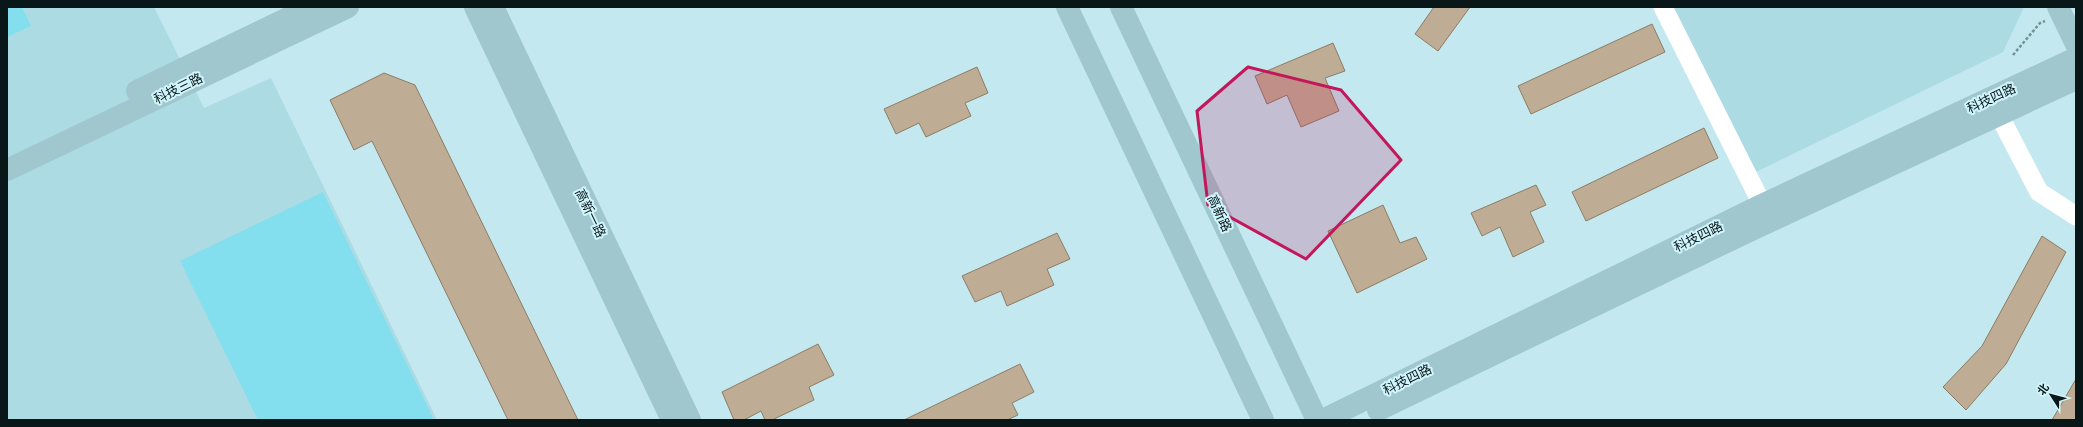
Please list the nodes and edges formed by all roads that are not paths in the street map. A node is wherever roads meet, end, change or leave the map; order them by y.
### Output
1 (311, 7) edge
2 (348, 7) edge
3 (475, 7) edge
4 (493, 7) edge
5 (1067, 7) edge
6 (1121, 7) edge
7 (1663, 7) edge
8 (2058, 7) edge
9 (2076, 44) edge
10 (2076, 58) edge
11 (2076, 79) edge
12 (1999, 115) junction
13 (7, 154) edge
14 (7, 170) edge
15 (1767, 213) junction
16 (2076, 216) edge
17 (672, 420) edge
18 (690, 420) edge
19 (1263, 420) edge
20 (1317, 420) edge
21 (1323, 420) edge
22 (1357, 420) edge

1 - 13 street, 科技三路
2 - 14 street, 科技三路
3 - 17 street, 高新一路
4 - 18 street, 高新一路
5 - 19 street
6 - 20 street, 高新路
7 - 15 street
8 - 9 street
10 - 15 street, 科技四路
11 - 12 street, 科技四路
12 - 15 street, 科技四路
12 - 16 street
15 - 21 street, 科技四路
15 - 22 street, 科技四路

